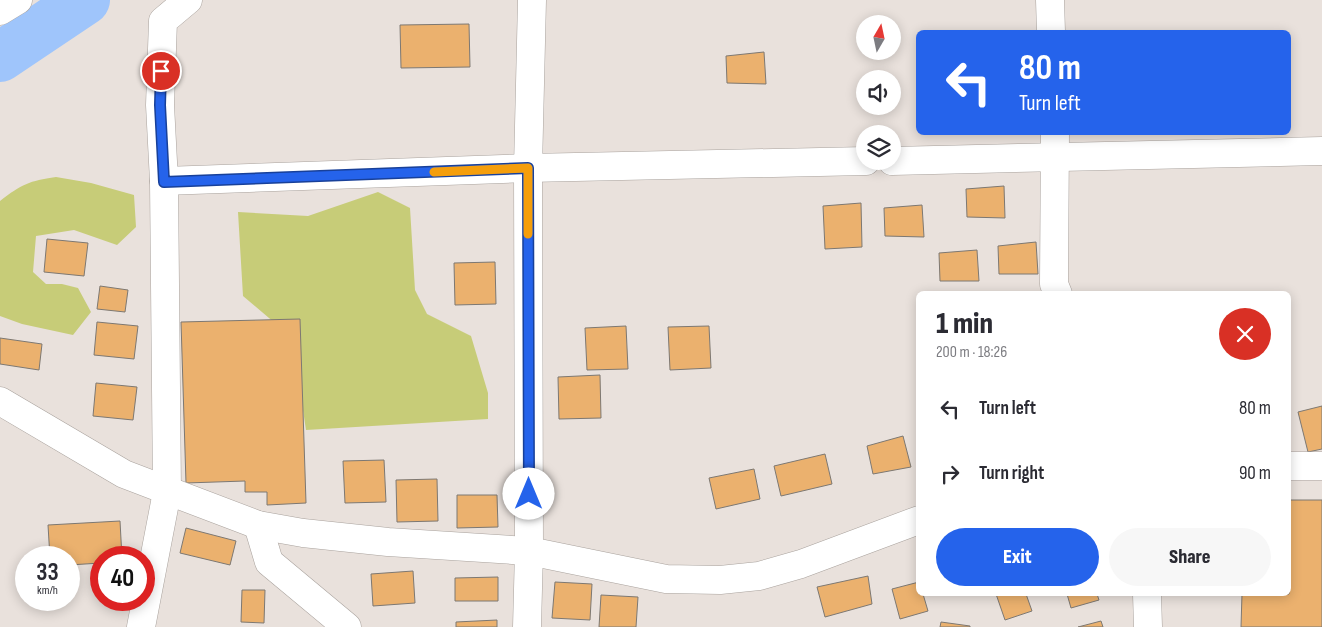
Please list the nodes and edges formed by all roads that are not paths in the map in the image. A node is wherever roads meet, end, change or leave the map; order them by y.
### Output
1 (18, 0) edge
2 (188, 0) edge
3 (532, 0) edge
4 (1050, 0) edge
5 (0, 11) edge
6 (1051, 30) edge
7 (1055, 145) edge
8 (1322, 151) edge
9 (901, 160) edge
10 (856, 161) edge
11 (528, 168) junction
12 (164, 182) junction
13 (1057, 291) edge
14 (0, 401) edge
15 (1291, 466) edge
16 (1322, 466) edge
17 (167, 492) junction
18 (916, 521) edge
19 (258, 524) junction
20 (529, 551) junction
21 (1147, 596) edge
22 (141, 627) edge
23 (347, 627) edge
24 (527, 627) edge
25 (1148, 627) edge

1 - 5 street
2 - 12 street
3 - 11 street
4 - 6 street
7 - 8 street
7 - 9 street
7 - 13 street
10 - 11 street
11 - 12 street
11 - 20 street
12 - 17 street
14 - 17 street
15 - 16 street
17 - 19 street
17 - 22 street
18 - 20 street
19 - 20 street
19 - 23 street
20 - 24 street
21 - 25 street

